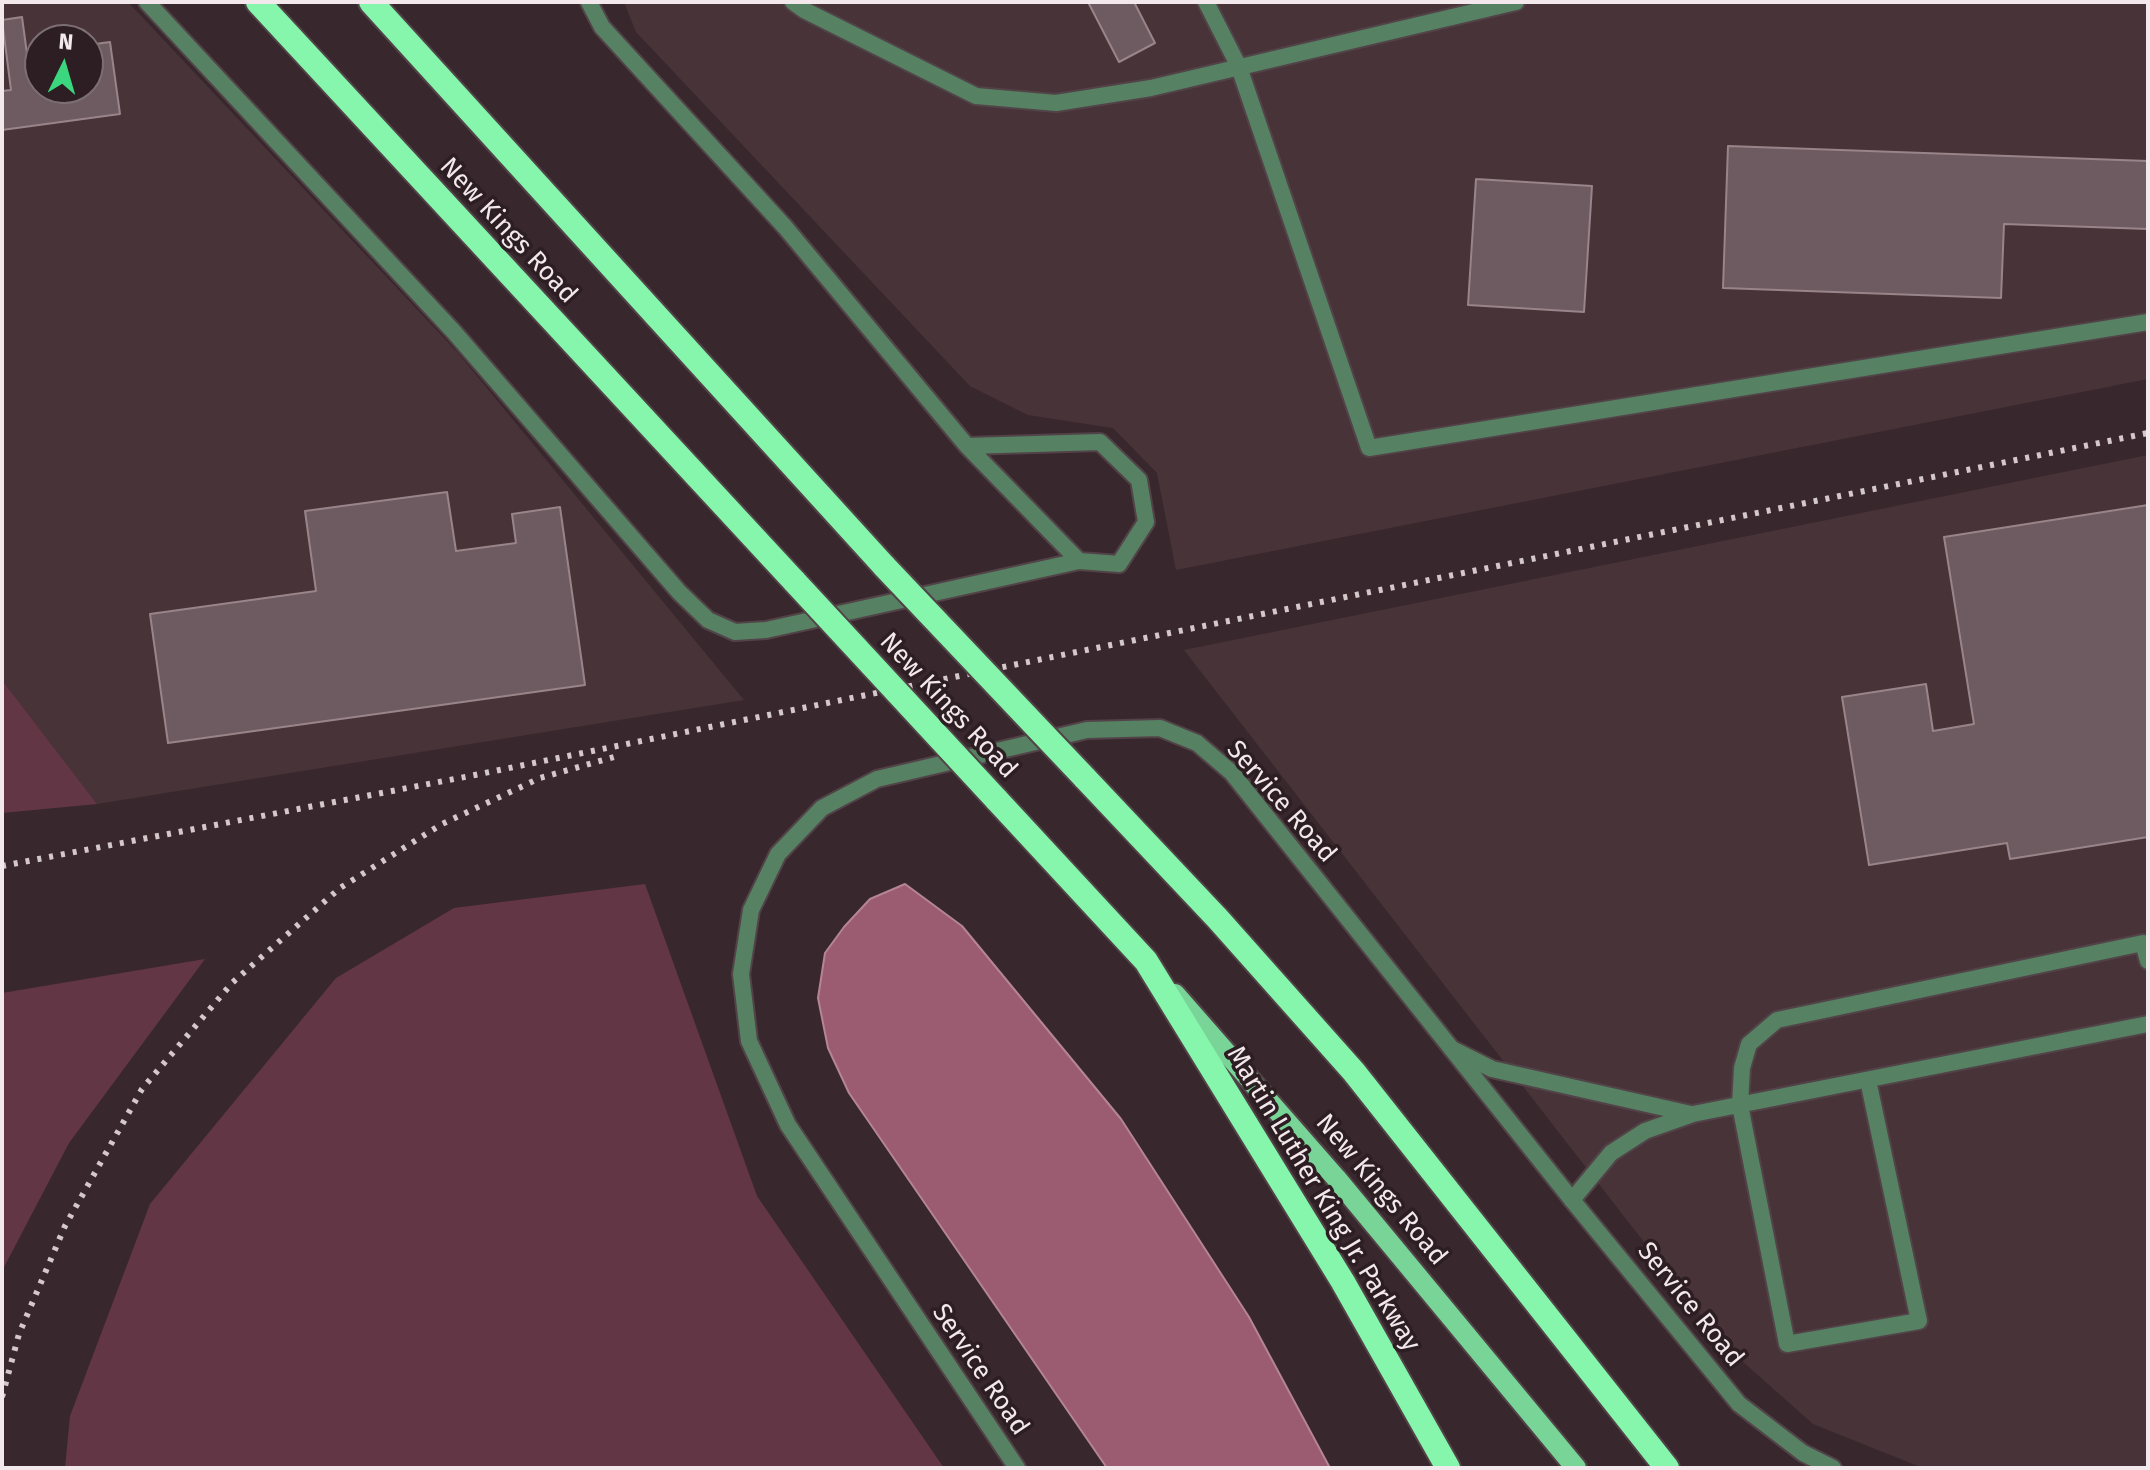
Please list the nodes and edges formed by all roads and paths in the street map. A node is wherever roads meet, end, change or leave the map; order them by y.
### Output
1 (147, 2) edge
2 (258, 2) edge
3 (371, 2) edge
4 (589, 2) edge
5 (793, 2) edge
6 (1206, 2) edge
7 (1516, 2) edge
8 (1239, 67) junction
9 (2148, 322) edge
10 (967, 446) junction
11 (1079, 561) junction
12 (1146, 961) junction
13 (2148, 961) edge
14 (2148, 1024) edge
15 (1452, 1049) junction
16 (1868, 1080) junction
17 (1740, 1105) junction
18 (1693, 1114) junction
19 (1572, 1200) junction
20 (1017, 1468) edge
21 (1448, 1468) edge
22 (1576, 1468) edge
23 (1667, 1468) edge
24 (1833, 1468) edge

1 - 11 street
2 - 12 highway, New Kings Road, bridge
3 - 23 highway, New Kings Road, bridge
4 - 10 street
5 - 8 street
6 - 8 street
7 - 8 street
8 - 9 street
10 - 11 street
10 - 11 street
12 - 21 highway, Martin Luther King Jr. Parkway
12 - 22 main road, New Kings Road
13 - 17 street
14 - 16 street
15 - 18 street
15 - 19 street, Service Road
15 - 20 street, Service Road
16 - 17 street
16 - 17 street
17 - 18 street
18 - 19 street
19 - 24 street, Service Road

